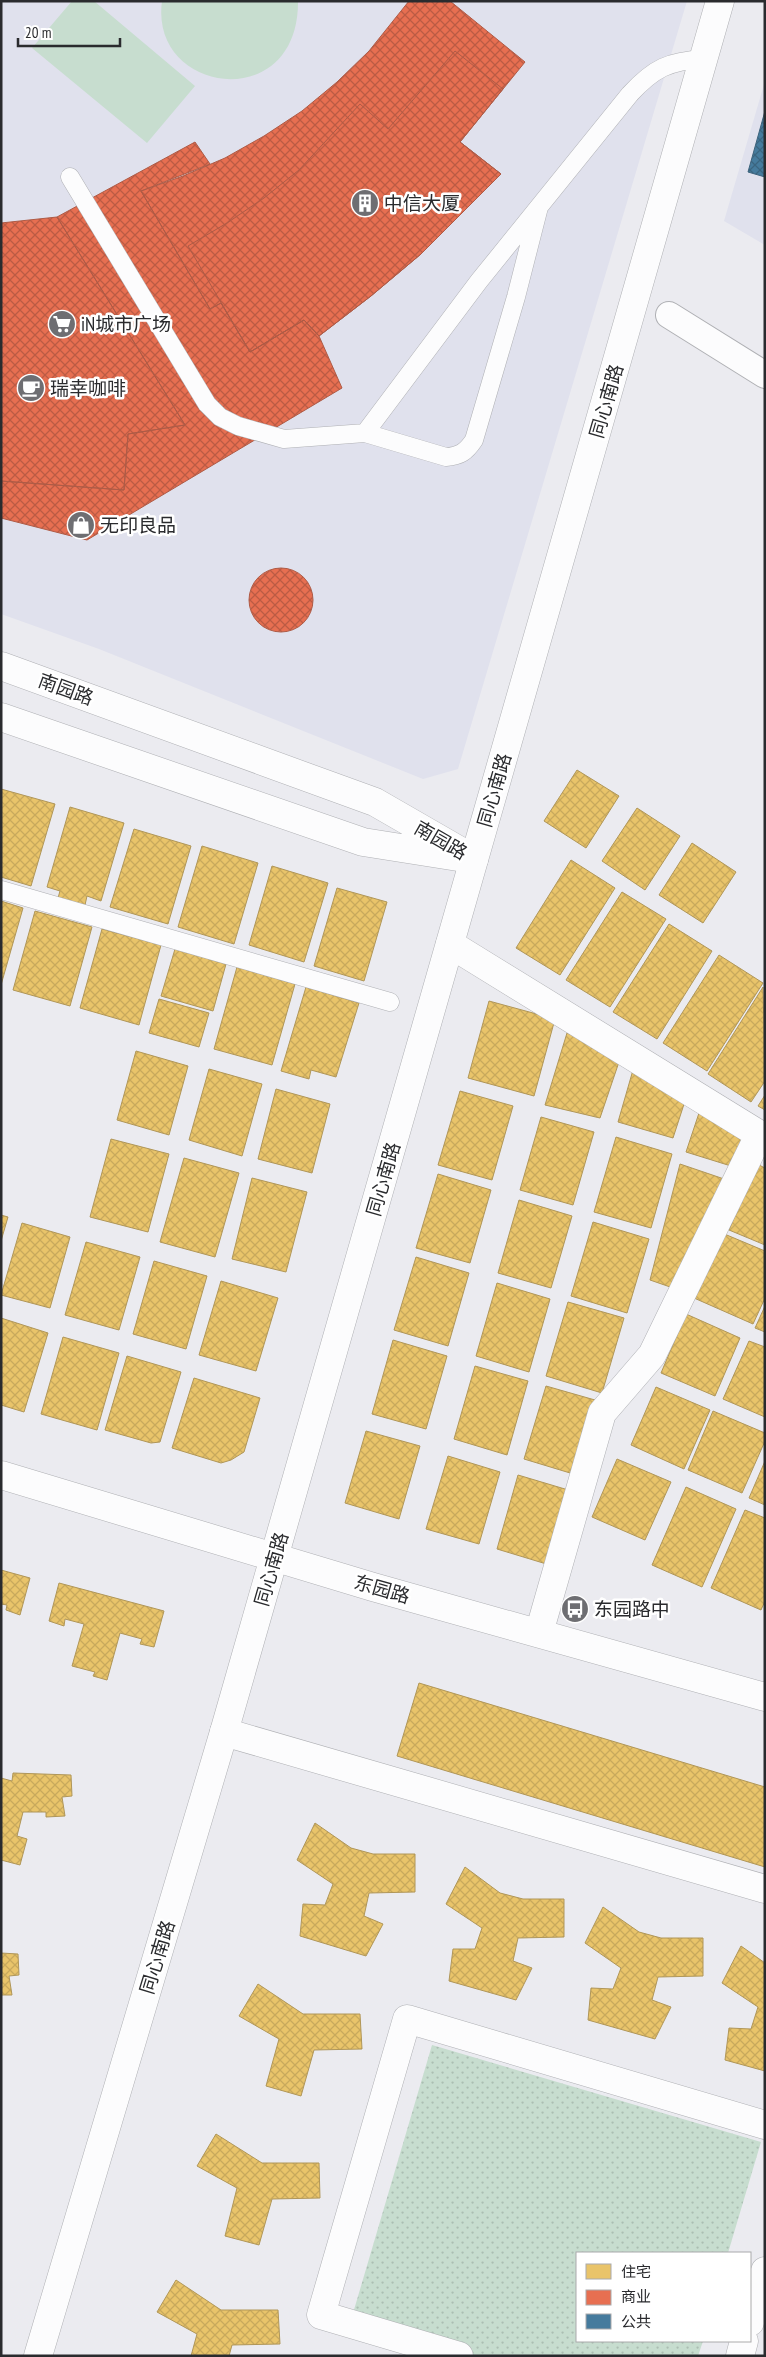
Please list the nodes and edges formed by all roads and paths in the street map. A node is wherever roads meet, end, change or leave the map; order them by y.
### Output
1 (720, 1) edge
2 (704, 59) junction
3 (70, 177) dead end
4 (539, 207) junction
5 (669, 315) dead end
6 (765, 375) edge
7 (365, 434) junction
8 (1, 666) edge
9 (1, 716) edge
10 (474, 859) junction
11 (1, 890) edge
12 (450, 944) junction
13 (390, 1002) dead end
14 (762, 1137) edge
15 (1, 1475) edge
16 (274, 1557) junction
17 (539, 1633) junction
18 (765, 1697) edge
19 (224, 1732) junction
20 (765, 1889) edge
21 (765, 2126) edge
22 (765, 2271) edge
23 (751, 2319) edge
24 (744, 2342) edge
25 (38, 2356) edge
26 (459, 2356) edge
27 (740, 2356) edge

1 - 2 street, 同心南路
2 - 4 lane
2 - 10 street, 同心南路
3 - 7 lane
4 - 7 lane
4 - 7 lane
5 - 6 street
8 - 10 street, 南园路
9 - 10 street, 南园路
10 - 12 street, 同心南路
11 - 13 lane
12 - 14 street
12 - 16 street, 同心南路
14 - 17 street
15 - 16 street, 东园路
16 - 17 street, 东园路
16 - 19 street, 同心南路
17 - 18 street, 东园路
19 - 20 street
19 - 25 street, 同心南路
21 - 26 street
22 - 23 street
24 - 27 street

